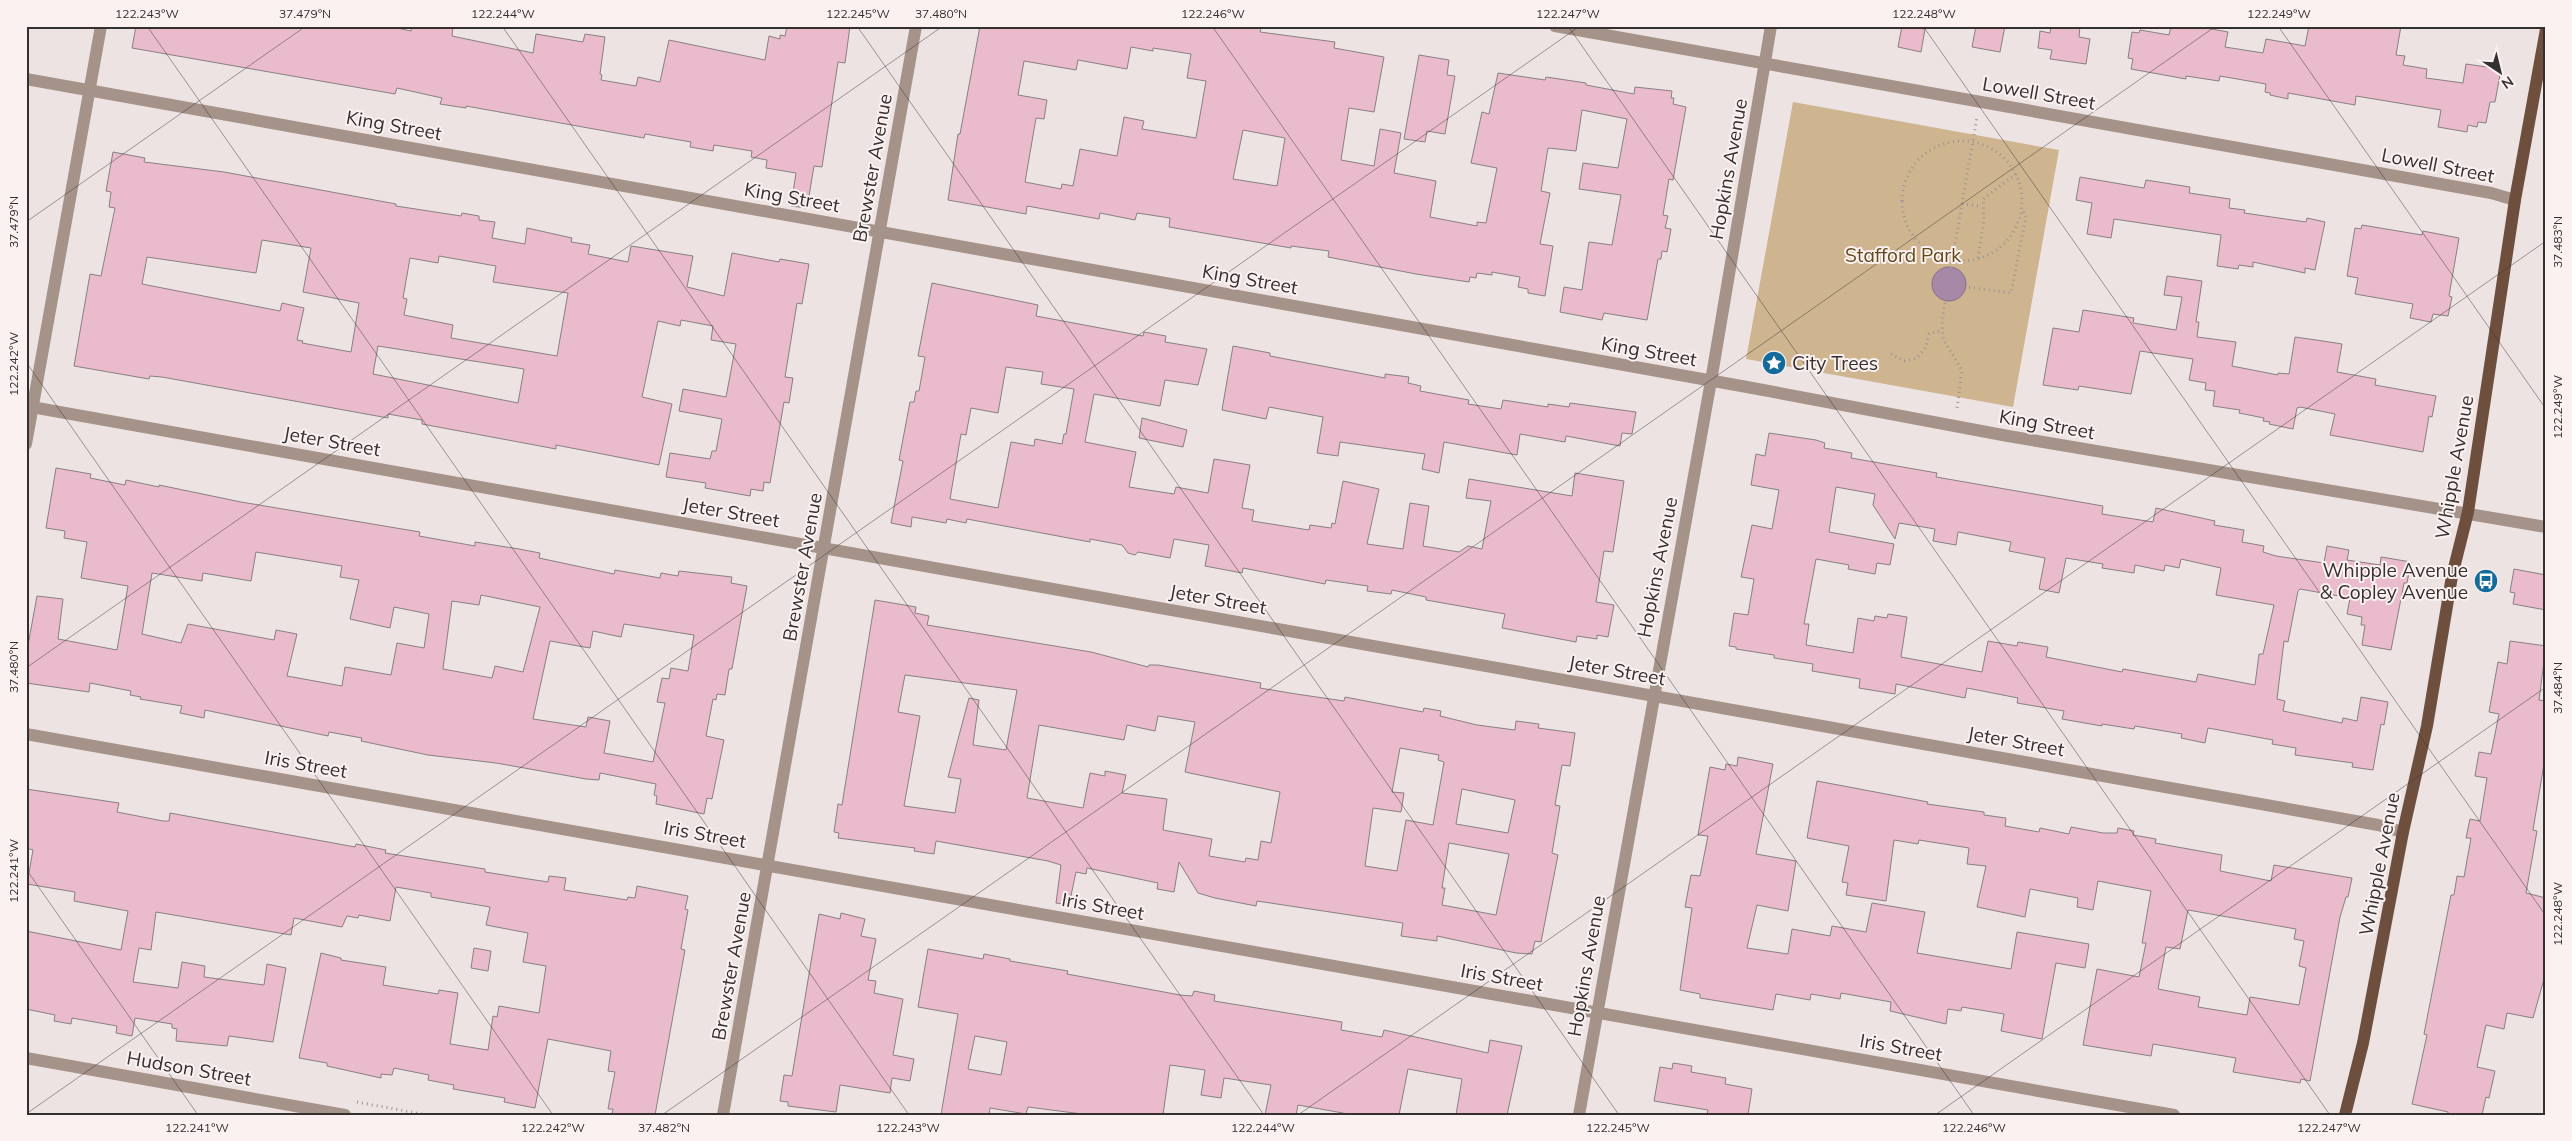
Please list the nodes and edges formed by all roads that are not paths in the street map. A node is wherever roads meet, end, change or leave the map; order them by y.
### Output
1 (101, 26) edge
2 (916, 26) edge
3 (1556, 26) edge
4 (1771, 26) edge
5 (2546, 29) edge
6 (1764, 64) junction
7 (26, 79) edge
8 (90, 90) junction
9 (2515, 200) junction
10 (880, 232) junction
11 (1711, 381) junction
12 (29, 406) edge
13 (26, 444) edge
14 (2468, 512) junction
15 (2546, 527) edge
16 (825, 548) junction
17 (1652, 695) junction
18 (26, 734) edge
19 (2403, 832) junction
20 (768, 864) junction
21 (1597, 1012) junction
22 (26, 1058) edge
23 (345, 1115) edge
24 (723, 1115) edge
25 (1578, 1115) edge
26 (2174, 1115) edge
27 (2345, 1115) edge

1 - 8 street
2 - 10 street, Brewster Avenue
3 - 6 street, Lowell Street
4 - 6 street, Hopkins Avenue
5 - 9 main road, Whipple Avenue
6 - 9 street, Lowell Street
6 - 11 street, Hopkins Avenue
7 - 8 street, King Street
8 - 10 street, King Street
8 - 12 street
9 - 14 main road, Whipple Avenue
10 - 11 street, King Street
10 - 16 street, Brewster Avenue
11 - 14 street, King Street
11 - 17 street, Hopkins Avenue
12 - 13 street
12 - 16 street, Jeter Street
14 - 15 street, King Street
14 - 19 main road, Whipple Avenue
16 - 17 street, Jeter Street
16 - 20 street, Brewster Avenue
17 - 19 street, Jeter Street
17 - 21 street, Hopkins Avenue
18 - 20 street, Iris Street
19 - 27 main road, Whipple Avenue
20 - 21 street, Iris Street
20 - 24 street, Brewster Avenue
21 - 25 street, Hopkins Avenue
21 - 26 street, Iris Street
22 - 23 street, Hudson Street

